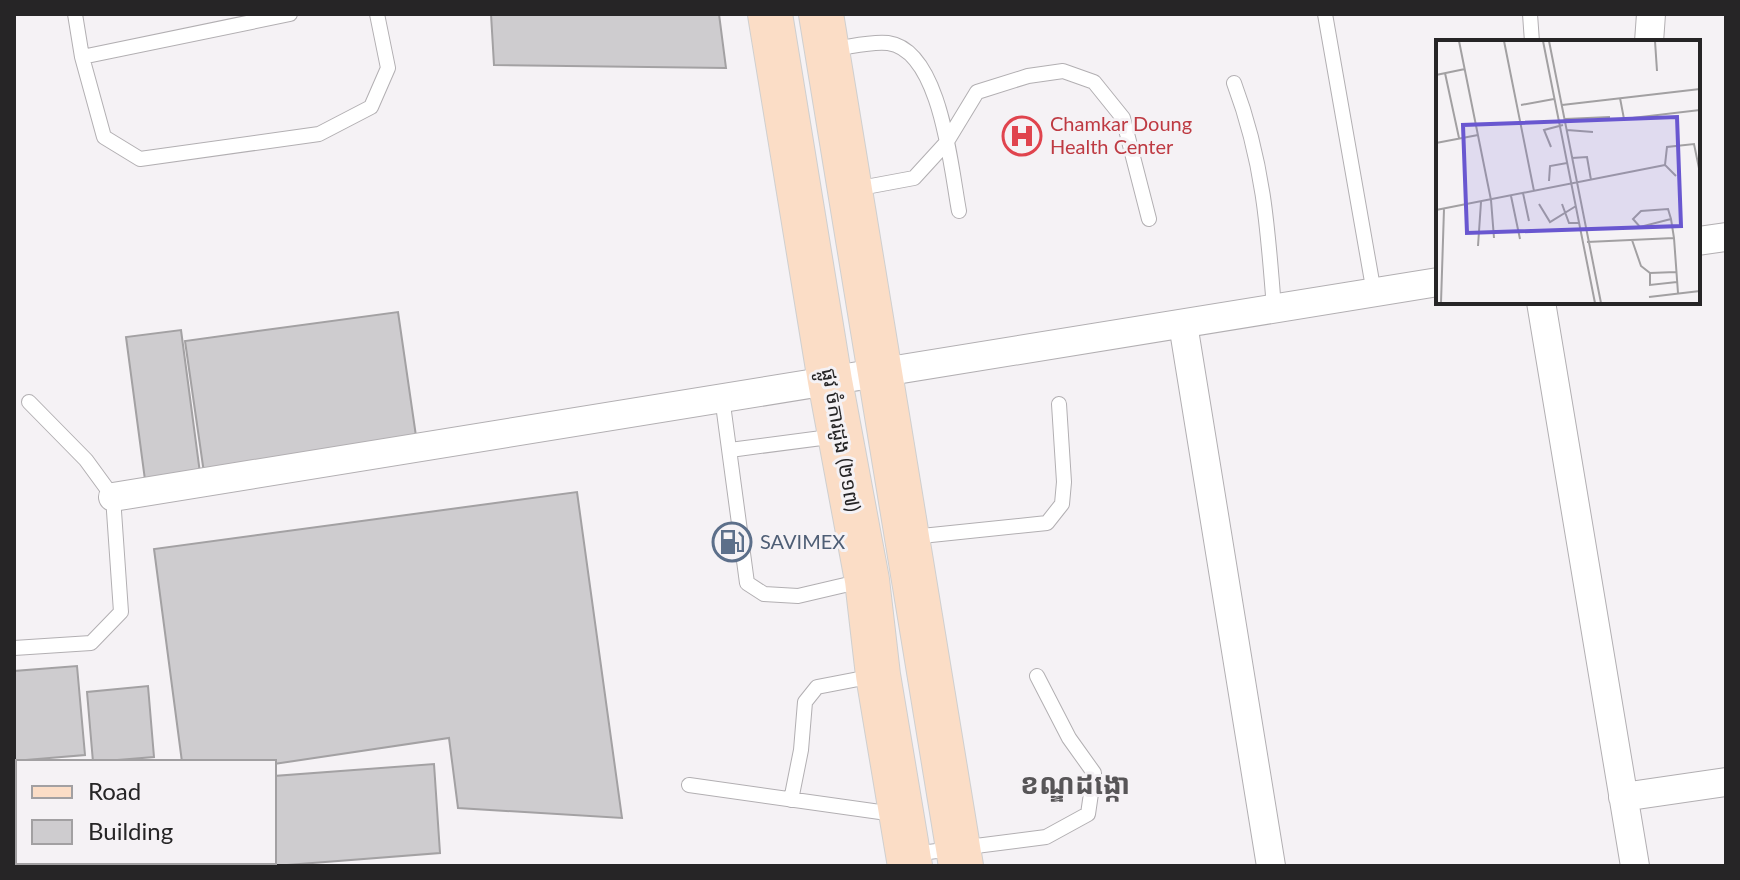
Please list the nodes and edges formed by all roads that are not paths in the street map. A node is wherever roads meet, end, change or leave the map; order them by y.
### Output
1 (75, 14) edge
2 (290, 14) edge
3 (377, 14) edge
4 (770, 14) edge
5 (1325, 14) edge
6 (1530, 14) edge
7 (1651, 14) edge
8 (824, 32) edge
9 (1532, 40) edge
10 (1649, 40) edge
11 (82, 57) junction
12 (1234, 83) dead end
13 (946, 143) junction
14 (850, 190) junction
15 (959, 211) dead end
16 (1149, 219) dead end
17 (1726, 237) edge
18 (1700, 241) edge
19 (1436, 282) edge
20 (1374, 293) junction
21 (1541, 304) edge
22 (1274, 309) junction
23 (1183, 324) junction
24 (880, 374) junction
25 (830, 381) junction
26 (722, 397) junction
27 (29, 402) dead end
28 (1059, 404) dead end
29 (840, 435) junction
30 (730, 450) junction
31 (113, 497) junction
32 (907, 537) junction
33 (867, 580) junction
34 (14, 648) edge
35 (878, 675) junction
36 (1037, 676) dead end
37 (1726, 782) edge
38 (689, 785) dead end
39 (1623, 797) junction
40 (791, 800) junction
41 (900, 809) junction
42 (959, 857) edge
43 (909, 860) edge
44 (1271, 866) edge
45 (1635, 866) edge

1 - 11 lane
2 - 11 lane
3 - 11 lane
4 - 25 main road, ផ្លូវ ចំការដូង (២១៧)
5 - 20 lane
6 - 9 lane
7 - 10 street
8 - 13 lane
8 - 14 main road
12 - 22 lane
13 - 14 lane
13 - 15 lane
13 - 16 lane
14 - 24 main road
17 - 18 street
19 - 20 street
20 - 22 street
21 - 39 street
22 - 23 street
23 - 24 street
23 - 44 street
24 - 25 street
24 - 32 main road
25 - 26 street
25 - 29 main road, ផ្លូវ ចំការដូង (២១៧)
26 - 30 lane
26 - 31 street
27 - 31 lane
28 - 32 lane
29 - 30 lane
29 - 33 main road, ផ្លូវ ចំការដូង (២១៧)
30 - 33 lane
31 - 34 lane
32 - 42 main road
33 - 35 main road, ផ្លូវ ចំការដូង (២១៧)
35 - 40 lane
35 - 41 main road, ផ្លូវ ចំការដូង (២១៧)
36 - 42 lane
37 - 39 street
38 - 40 lane
39 - 45 street
40 - 41 lane
41 - 43 main road, ផ្លូវ ចំការដូង (២១៧)
42 - 43 lane

